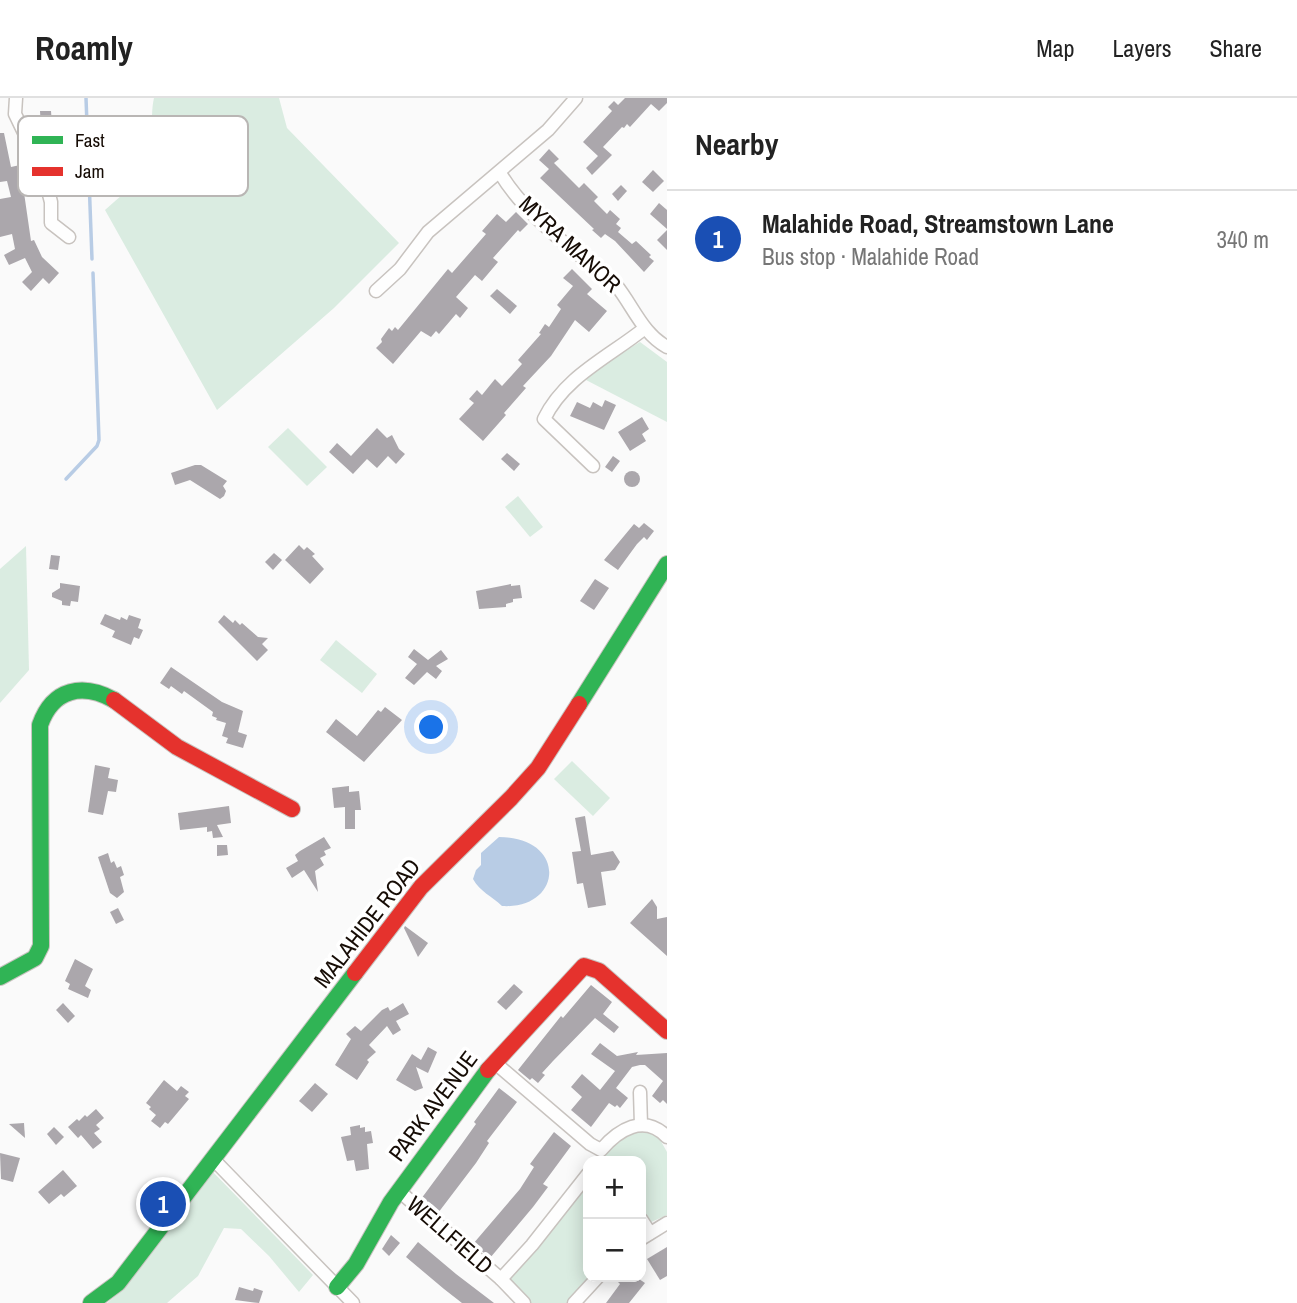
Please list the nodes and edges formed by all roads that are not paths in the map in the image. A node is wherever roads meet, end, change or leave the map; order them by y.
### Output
1 (16, 98) edge
2 (576, 98) edge
3 (18, 120) edge
4 (500, 173) junction
5 (49, 196) edge
6 (69, 237) dead end
7 (376, 291) dead end
8 (645, 328) junction
9 (667, 347) edge
10 (593, 466) dead end
11 (667, 564) edge
12 (292, 809) dead end
13 (0, 977) edge
14 (667, 1031) edge
15 (494, 1062) junction
16 (640, 1092) dead end
17 (641, 1125) junction
18 (667, 1137) edge
19 (213, 1159) junction
20 (583, 1180) edge
21 (399, 1191) junction
22 (667, 1223) edge
23 (646, 1235) edge
24 (501, 1279) junction
25 (593, 1282) edge
26 (337, 1287) junction
27 (91, 1303) edge
28 (353, 1303) edge
29 (524, 1303) edge
30 (574, 1303) edge

1 - 3 street
2 - 4 street
4 - 7 street
4 - 8 street, MYRA MANOR
5 - 6 street
8 - 9 street, MYRA MANOR
8 - 10 street
11 - 19 street, MALAHIDE ROAD
12 - 13 street
14 - 15 street, PARK AVENUE
15 - 17 street
15 - 21 street, PARK AVENUE
16 - 17 street
17 - 18 street
19 - 26 street
19 - 27 street, MALAHIDE ROAD
20 - 24 street, WELLFIELD
21 - 24 street, WELLFIELD
21 - 26 street, PARK AVENUE
22 - 23 street
24 - 29 street, WELLFIELD
25 - 30 street
26 - 28 street

